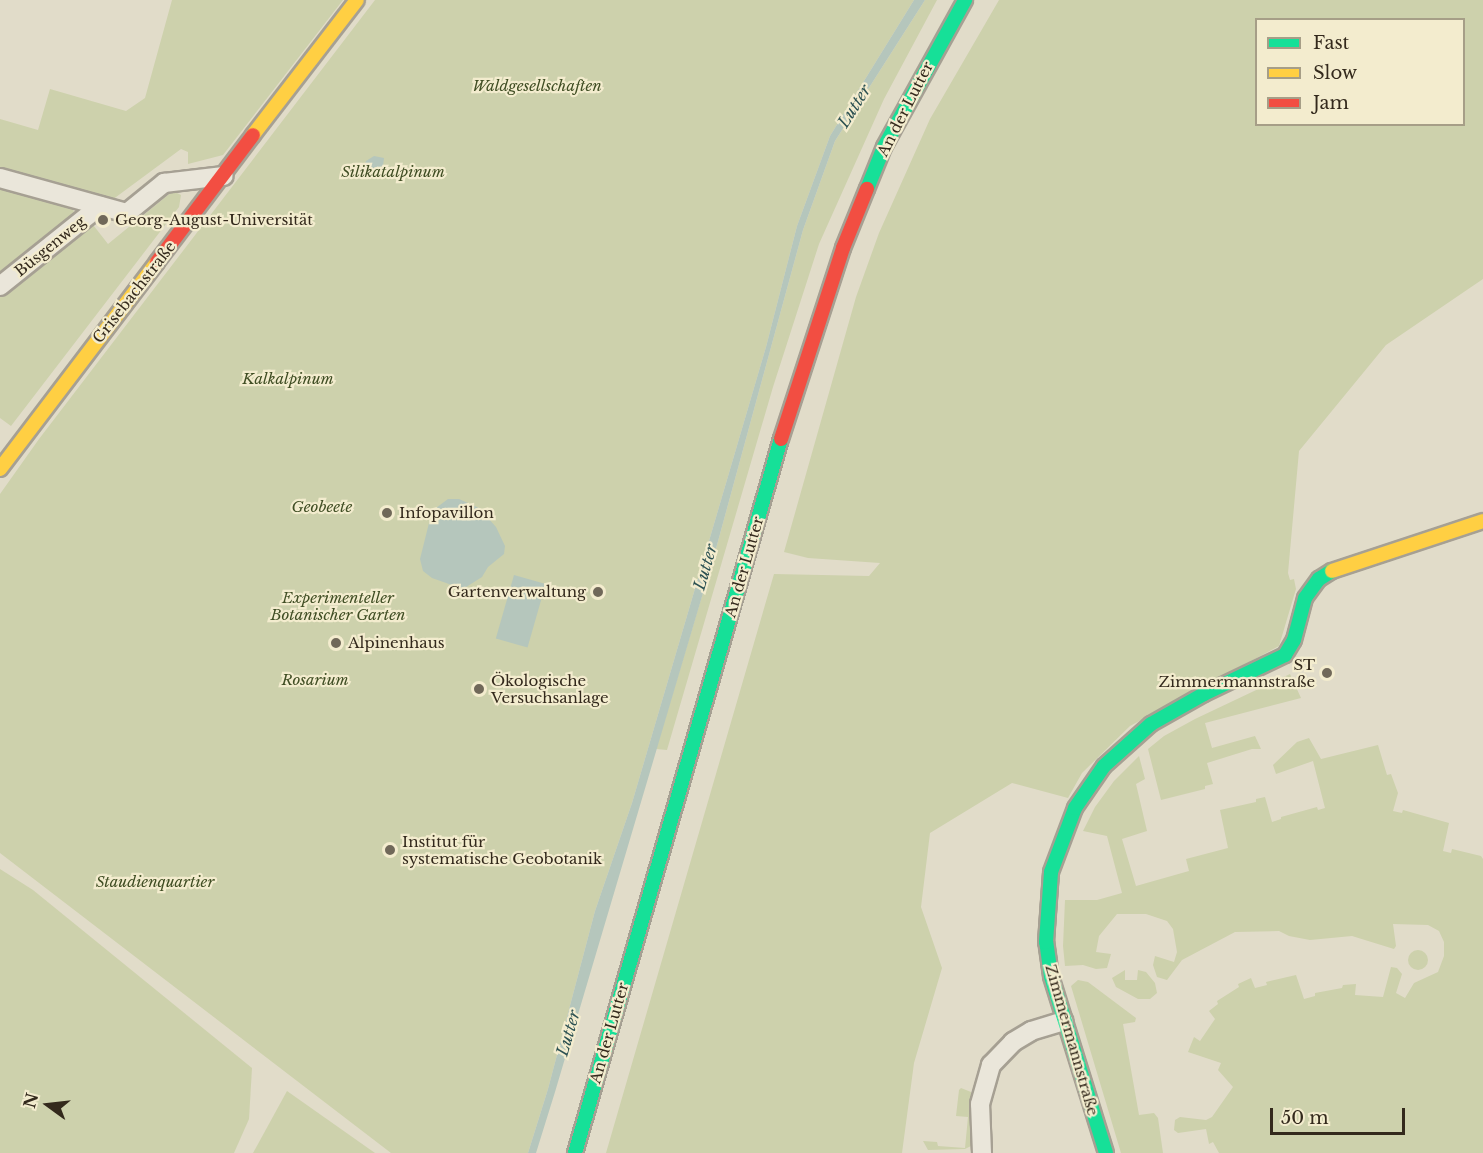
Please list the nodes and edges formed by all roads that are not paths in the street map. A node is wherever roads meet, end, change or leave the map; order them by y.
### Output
1 (357, 0) edge
2 (965, 0) edge
3 (224, 176) junction
4 (0, 178) edge
5 (100, 206) junction
6 (0, 286) edge
7 (0, 469) edge
8 (1483, 521) edge
9 (1065, 1021) junction
10 (575, 1153) edge
11 (982, 1153) edge
12 (1106, 1153) edge

1 - 3 street, Grisebachstraße
2 - 10 street, An der Lutter
3 - 5 street, Büsgenweg
3 - 7 street, Grisebachstraße
4 - 5 street, Büsgenweg
5 - 6 street, Büsgenweg
8 - 9 street, Zimmermannstraße
9 - 11 street
9 - 12 street, Zimmermannstraße

